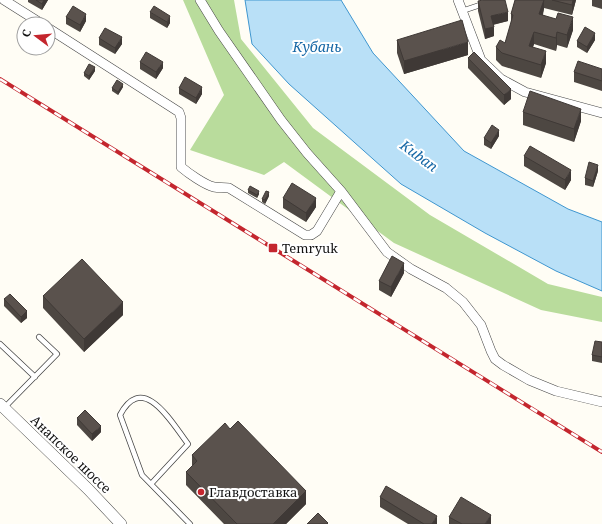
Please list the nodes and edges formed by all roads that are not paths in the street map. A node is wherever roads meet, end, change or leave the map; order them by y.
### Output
1 (4, 0) edge
2 (200, 0) edge
3 (458, 0) edge
4 (489, 2) edge
5 (462, 11) junction
6 (29, 16) edge
7 (56, 33) edge
8 (602, 113) edge
9 (341, 191) junction
10 (38, 337) dead end
11 (0, 344) edge
12 (35, 377) junction
13 (602, 402) edge
14 (2, 406) edge
15 (151, 484) junction
16 (121, 524) edge
17 (190, 524) edge

1 - 6 street
2 - 9 street
3 - 5 street
4 - 5 lane
5 - 8 street
7 - 9 street
9 - 13 street
10 - 12 lane
11 - 12 lane
12 - 14 lane
14 - 16 street, Анапское шоссе
15 - 15 lane
15 - 17 lane

